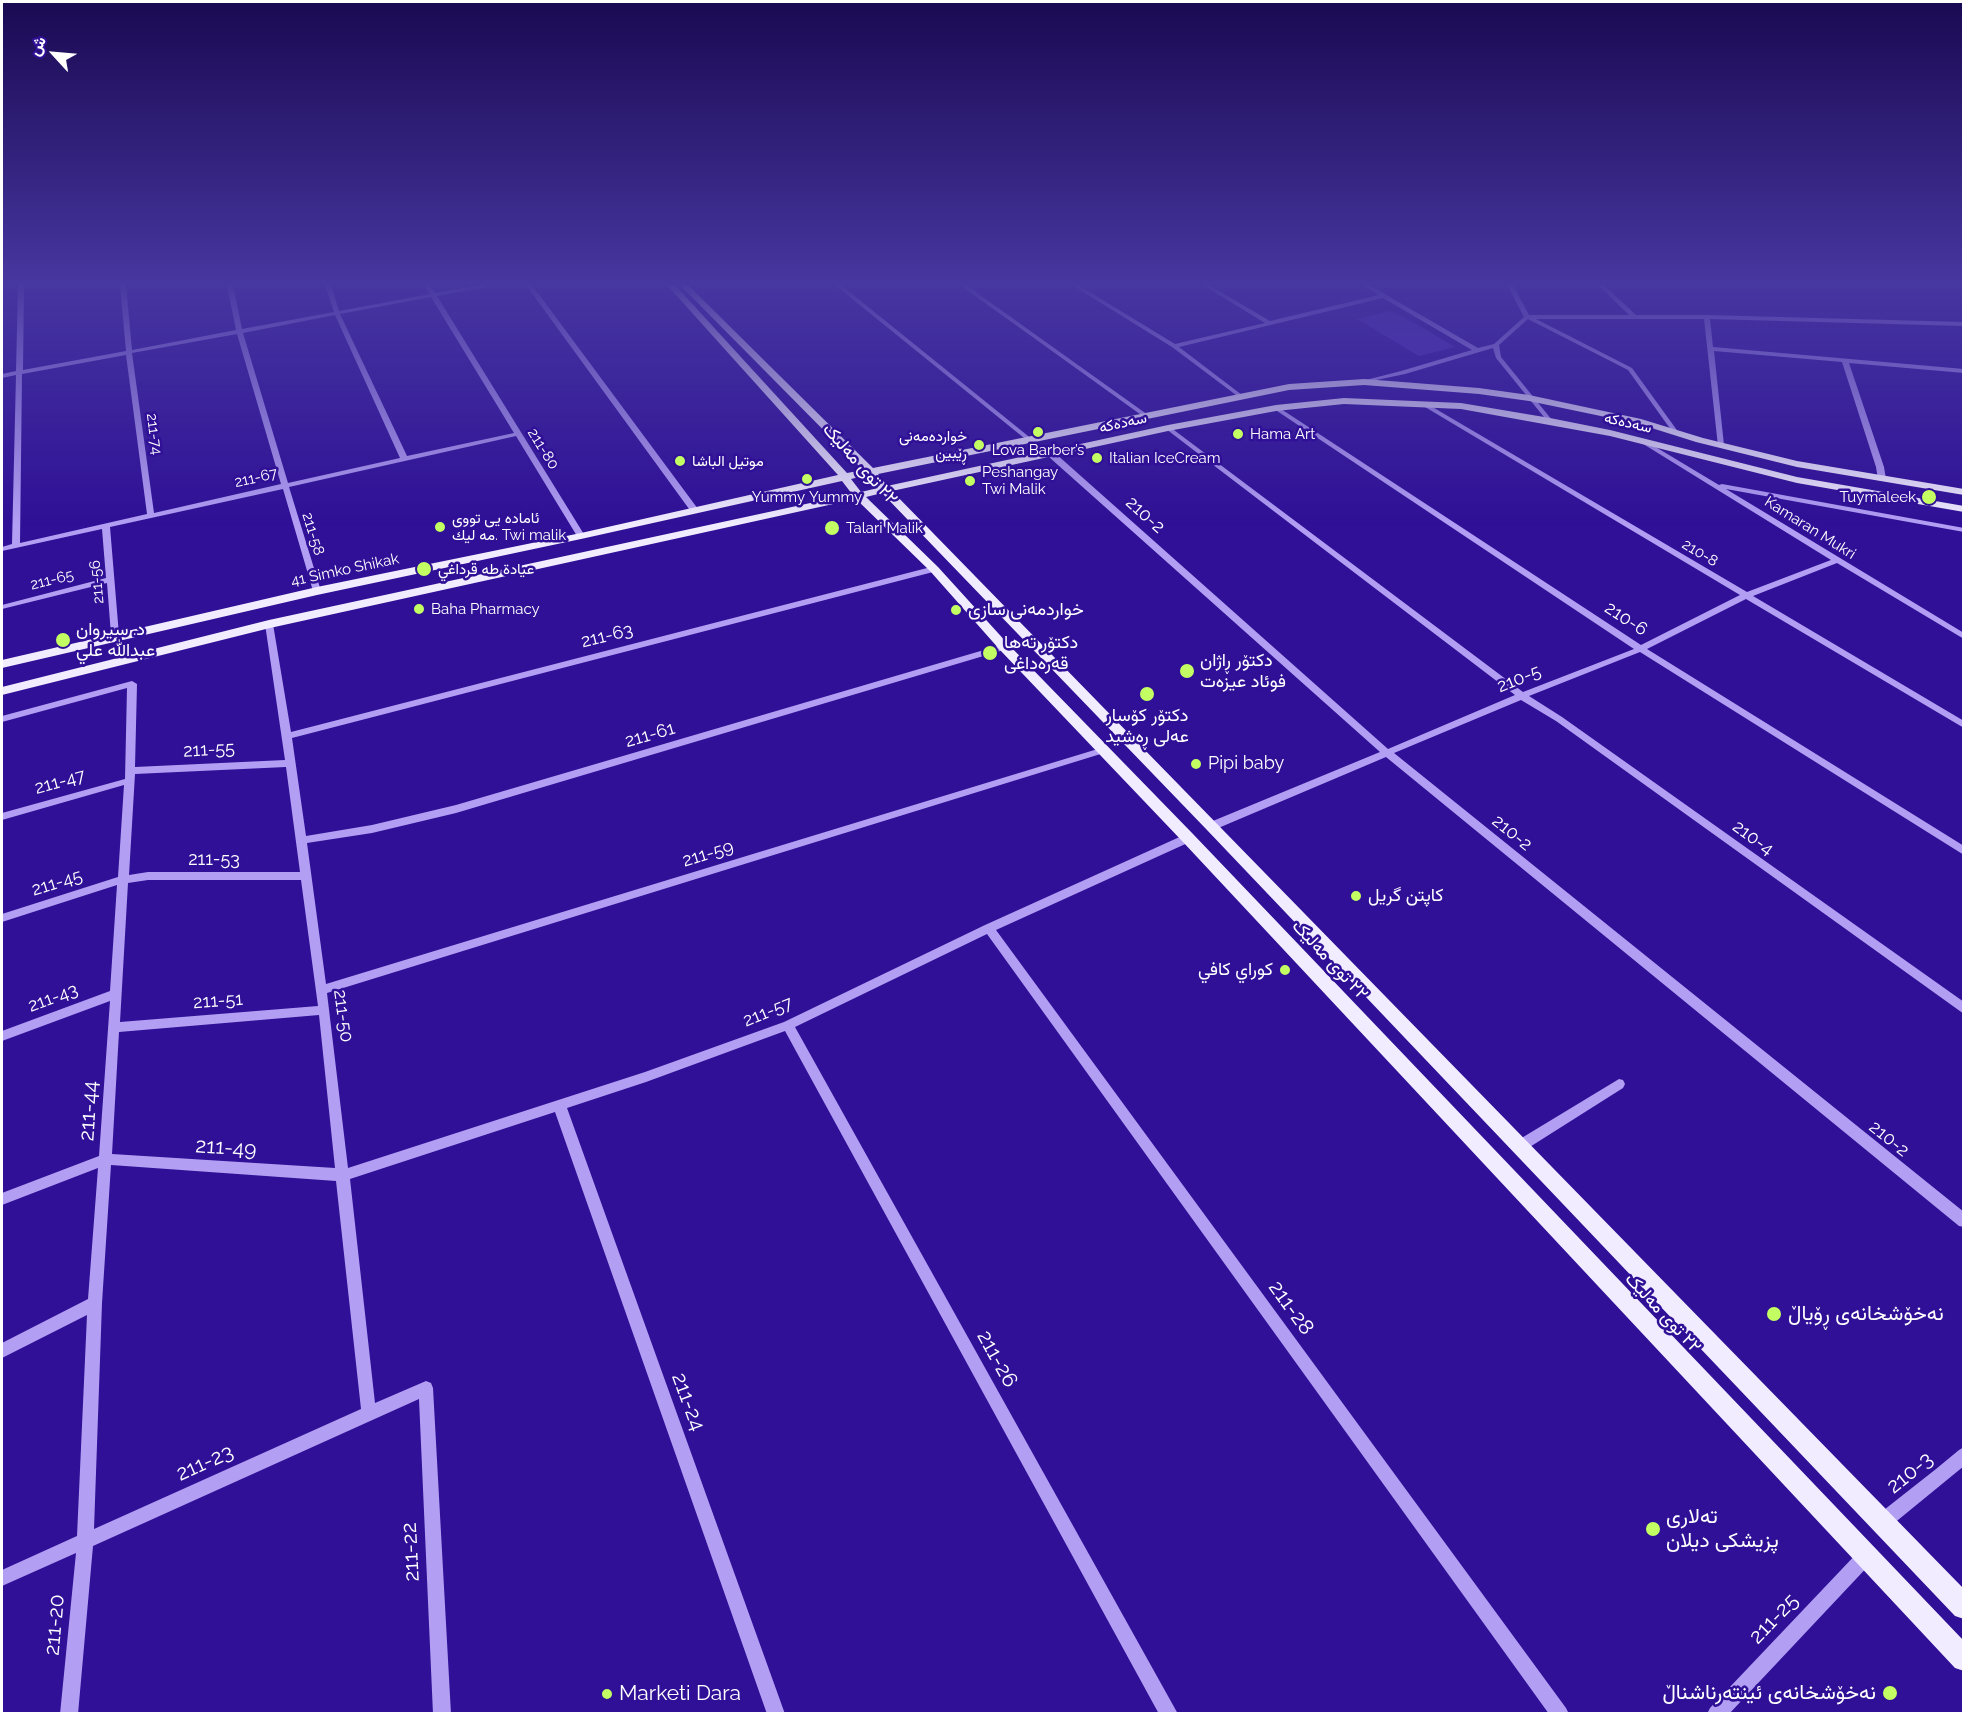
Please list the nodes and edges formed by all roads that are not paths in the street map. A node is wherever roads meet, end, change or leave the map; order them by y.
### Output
1 (20, 365) edge
2 (58, 365) edge
3 (131, 365) edge
4 (249, 365) edge
5 (361, 365) edge
6 (475, 365) edge
7 (588, 365) edge
8 (744, 365) edge
9 (764, 365) edge
10 (937, 365) edge
11 (1075, 365) edge
12 (1199, 365) edge
13 (1430, 365) edge
14 (1504, 365) edge
15 (1622, 365) edge
16 (1713, 365) edge
17 (1846, 365) edge
18 (1893, 365) edge
19 (1964, 371) edge
20 (20, 372) junction
21 (2, 376) edge
22 (1365, 382) junction
23 (1240, 396) junction
24 (1529, 398) junction
25 (1422, 403) junction
26 (1276, 408) junction
27 (1146, 416) junction
28 (1550, 421) junction
29 (1168, 428) junction
30 (1676, 433) junction
31 (517, 434) junction
32 (1031, 441) junction
33 (1642, 441) junction
34 (1720, 445) junction
35 (1052, 455) junction
36 (405, 460) junction
37 (871, 472) junction
38 (845, 477) junction
39 (1882, 479) junction
40 (284, 485) junction
41 (1716, 485) junction
42 (884, 489) junction
43 (1964, 492) edge
44 (858, 495) junction
45 (1964, 509) edge
46 (695, 511) junction
47 (151, 516) junction
48 (106, 527) junction
49 (1964, 530) edge
50 (581, 536) junction
51 (16, 545) junction
52 (2, 549) edge
53 (1837, 560) junction
54 (934, 569) junction
55 (110, 580) junction
56 (317, 591) junction
57 (1745, 596) junction
58 (2, 607) edge
59 (269, 624) junction
60 (115, 635) junction
61 (1964, 637) edge
62 (1004, 647) junction
63 (1641, 649) junction
64 (2, 664) edge
65 (2, 691) edge
66 (1522, 696) junction
67 (2, 719) edge
68 (1964, 725) edge
69 (287, 736) junction
70 (1104, 750) junction
71 (1387, 753) junction
72 (291, 763) junction
73 (129, 776) junction
74 (2, 816) edge
75 (1212, 826) junction
76 (1188, 838) junction
77 (301, 840) junction
78 (1964, 851) edge
79 (305, 876) junction
80 (122, 880) junction
81 (2, 918) edge
82 (989, 928) junction
83 (321, 990) junction
84 (116, 994) junction
85 (1964, 1009) edge
86 (324, 1010) junction
87 (788, 1025) junction
88 (114, 1027) junction
89 (2, 1036) edge
90 (1619, 1084) dead end
91 (559, 1104) junction
92 (1520, 1146) junction
93 (105, 1159) junction
94 (344, 1175) junction
95 (2, 1199) edge
96 (1964, 1221) edge
97 (95, 1303) junction
98 (2, 1351) edge
99 (426, 1388) joint
100 (369, 1413) junction
101 (1964, 1455) edge
102 (1881, 1523) junction
103 (85, 1540) junction
104 (1866, 1556) junction
105 (2, 1578) edge
106 (1964, 1607) edge
107 (1964, 1659) edge
108 (69, 1713) edge
109 (442, 1713) edge
110 (776, 1713) edge
111 (1169, 1713) edge
112 (1560, 1713) edge
113 (1716, 1713) edge

1 - 20 street
2 - 20 street
3 - 47 street, 211-74
4 - 40 street, 211-58
5 - 36 street
6 - 31 street, 211-80
7 - 46 street
8 - 38 main road, ٢٢ توی مەلیک
9 - 37 main road, ٢٢ توی مەلیک
10 - 32 street
11 - 27 street
12 - 23 street
13 - 22 street
14 - 24 street
15 - 30 street
16 - 34 street
17 - 39 street
18 - 19 street
20 - 21 street
20 - 51 street
22 - 23 main road, سەدەکە
22 - 24 main road, سەدەکە
23 - 27 main road, 41 Simko Shikak
24 - 28 street
24 - 30 main road, سەدەکە
25 - 26 main road, سەدەکە
25 - 28 main road, سەدەکە
25 - 57 street, 210-8
26 - 29 main road, سەدەکە
26 - 63 street, 210-6
27 - 32 main road, 41 Simko Shikak
28 - 33 main road, سەدەکە
29 - 35 main road, سەدەکە
29 - 66 street, 210-4
30 - 34 main road, سەدەکە
31 - 36 street, 211-67
31 - 50 street, 211-80
32 - 37 main road, 41 Simko Shikak
33 - 41 street, Kamaran Mukri
33 - 45 main road, سەدەکە
34 - 39 main road, سەدەکە
35 - 42 main road, سەدەکە
35 - 71 street, 210-2
36 - 40 street, 211-67
37 - 38 main road, 41 Simko Shikak
37 - 42 main road, ٢٢ توی مەلیک
38 - 44 main road, ٢٢ توی مەلیک
38 - 46 main road, 41 Simko Shikak
39 - 43 main road, سەدەکە
40 - 47 street, 211-67
40 - 56 street, 211-58
41 - 49 street
41 - 53 street, Kamaran Mukri
42 - 44 main road, سەدەکە
42 - 75 main road, ٢٢ توی مەلیک
44 - 54 main road, ٢٢ توی مەلیک
44 - 59 main road
46 - 50 main road, 41 Simko Shikak
47 - 48 street, 211-67
48 - 51 street, 211-67
48 - 55 street, 211-56
50 - 56 main road, 41 Simko Shikak
51 - 52 street, 211-67
53 - 57 street, 210-5
53 - 61 street, Kamaran Mukri
54 - 62 main road, ٢٢ توی مەلیک
54 - 69 street, 211-63
55 - 58 street, 211-65
55 - 60 street, 211-56
56 - 60 main road, 41 Simko Shikak
57 - 63 street, 210-5
57 - 68 street, 210-8
59 - 65 main road
59 - 69 street, 211-50
60 - 64 main road, 41 Simko Shikak
62 - 70 main road, ٢٢ توی مەلیک
62 - 77 street, 211-61
63 - 66 street, 210-5
63 - 78 street, 210-6
66 - 71 street, 210-5
66 - 85 street, 210-4
67 - 73 street, 211-44
69 - 72 street, 211-50
70 - 76 main road, ٢٢ توی مەلیک
70 - 83 street, 211-59
71 - 75 street, 210-5
71 - 96 street, 210-2
72 - 73 street, 211-55
72 - 77 street, 211-50
73 - 74 street, 211-47
73 - 80 street, 211-44
75 - 92 main road, ٢٢ توی مەلیک
76 - 82 street, 211-57
76 - 104 main road, ٢٢ توی مەلیک
77 - 79 street, 211-50
79 - 80 street, 211-53
79 - 83 street, 211-50
80 - 81 street, 211-45
80 - 84 street, 211-44
82 - 87 street, 211-57
82 - 112 street, 211-28
83 - 86 street, 211-50
84 - 88 street, 211-44
84 - 89 street, 211-43
86 - 88 street, 211-51
86 - 94 street, 211-50
87 - 91 street, 211-57
87 - 111 street, 211-26
88 - 93 street, 211-44
90 - 92 street
91 - 94 street, 211-57
91 - 110 street, 211-24
92 - 102 main road, ٢٢ توی مەلیک
93 - 94 street, 211-49
93 - 95 street
93 - 97 street, 211-44
94 - 100 street, 211-50
97 - 98 street
97 - 103 street, 211-44
99 - 100 street, 211-23
99 - 109 street, 211-22
100 - 103 street, 211-23
101 - 102 street, 210-3
102 - 106 main road, ٢٢ توی مەلیک
103 - 105 street, 211-23
103 - 108 street, 211-20
104 - 107 main road, ٢٢ توی مەلیک
104 - 113 street, 211-25

